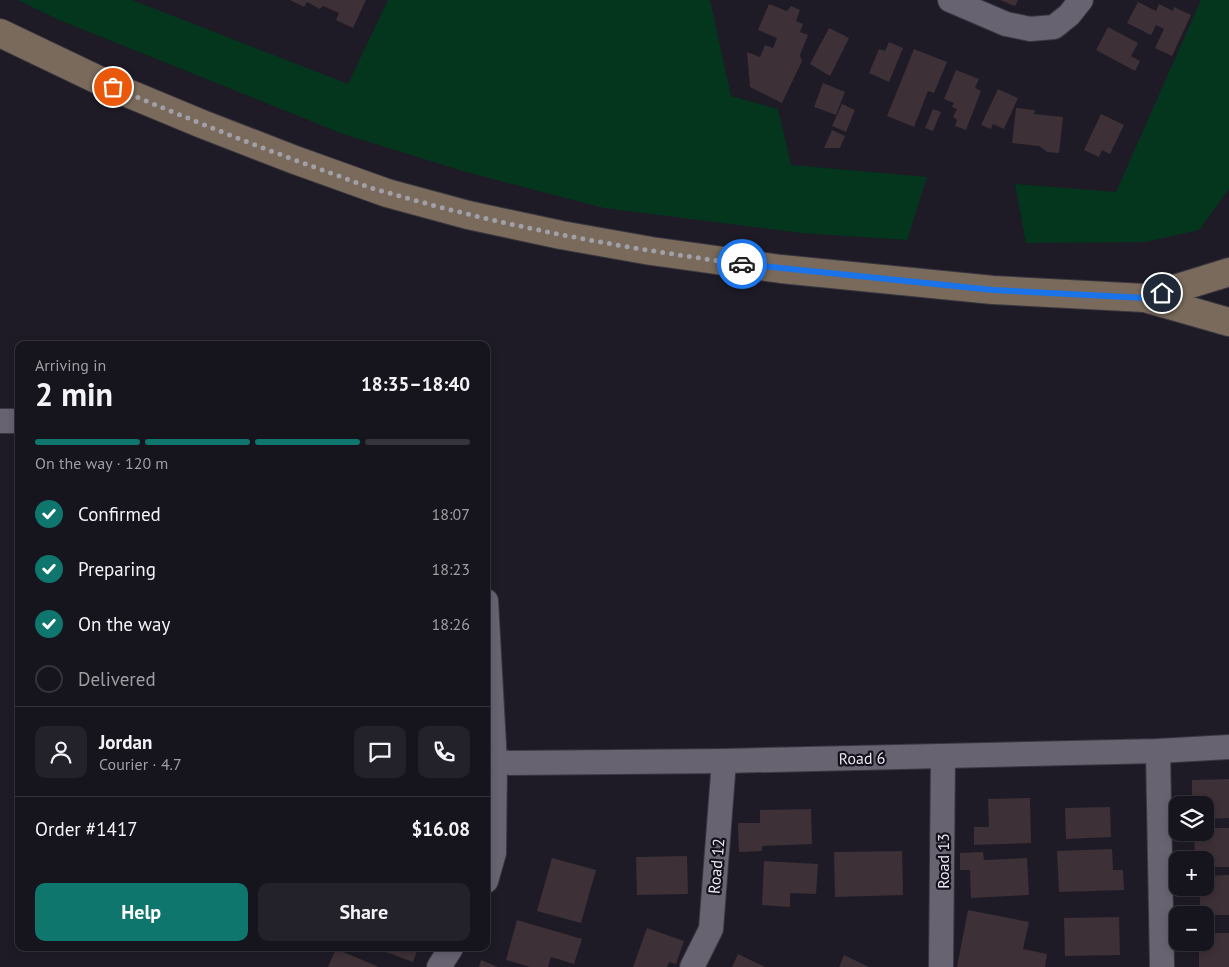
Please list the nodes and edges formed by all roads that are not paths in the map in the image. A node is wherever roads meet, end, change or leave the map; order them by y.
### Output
1 (950, 0) edge
2 (1081, 0) edge
3 (0, 33) edge
4 (1229, 272) edge
5 (1145, 298) junction
6 (1229, 322) edge
7 (0, 421) edge
8 (15, 421) edge
9 (490, 666) edge
10 (1229, 747) edge
11 (1158, 751) junction
12 (943, 756) junction
13 (724, 761) junction
14 (496, 763) junction
15 (490, 867) edge
16 (449, 951) edge
17 (439, 967) edge
18 (692, 967) edge
19 (941, 967) edge
20 (1162, 967) edge

1 - 2 street
3 - 5 main road
4 - 5 main road
5 - 6 main road
7 - 8 street
9 - 14 street
10 - 11 street, Road 6
11 - 12 street, Road 6
11 - 20 street
12 - 13 street, Road 6
12 - 19 street, Road 13
13 - 14 street, Road 6
13 - 18 street, Road 12
14 - 15 street
16 - 17 street

